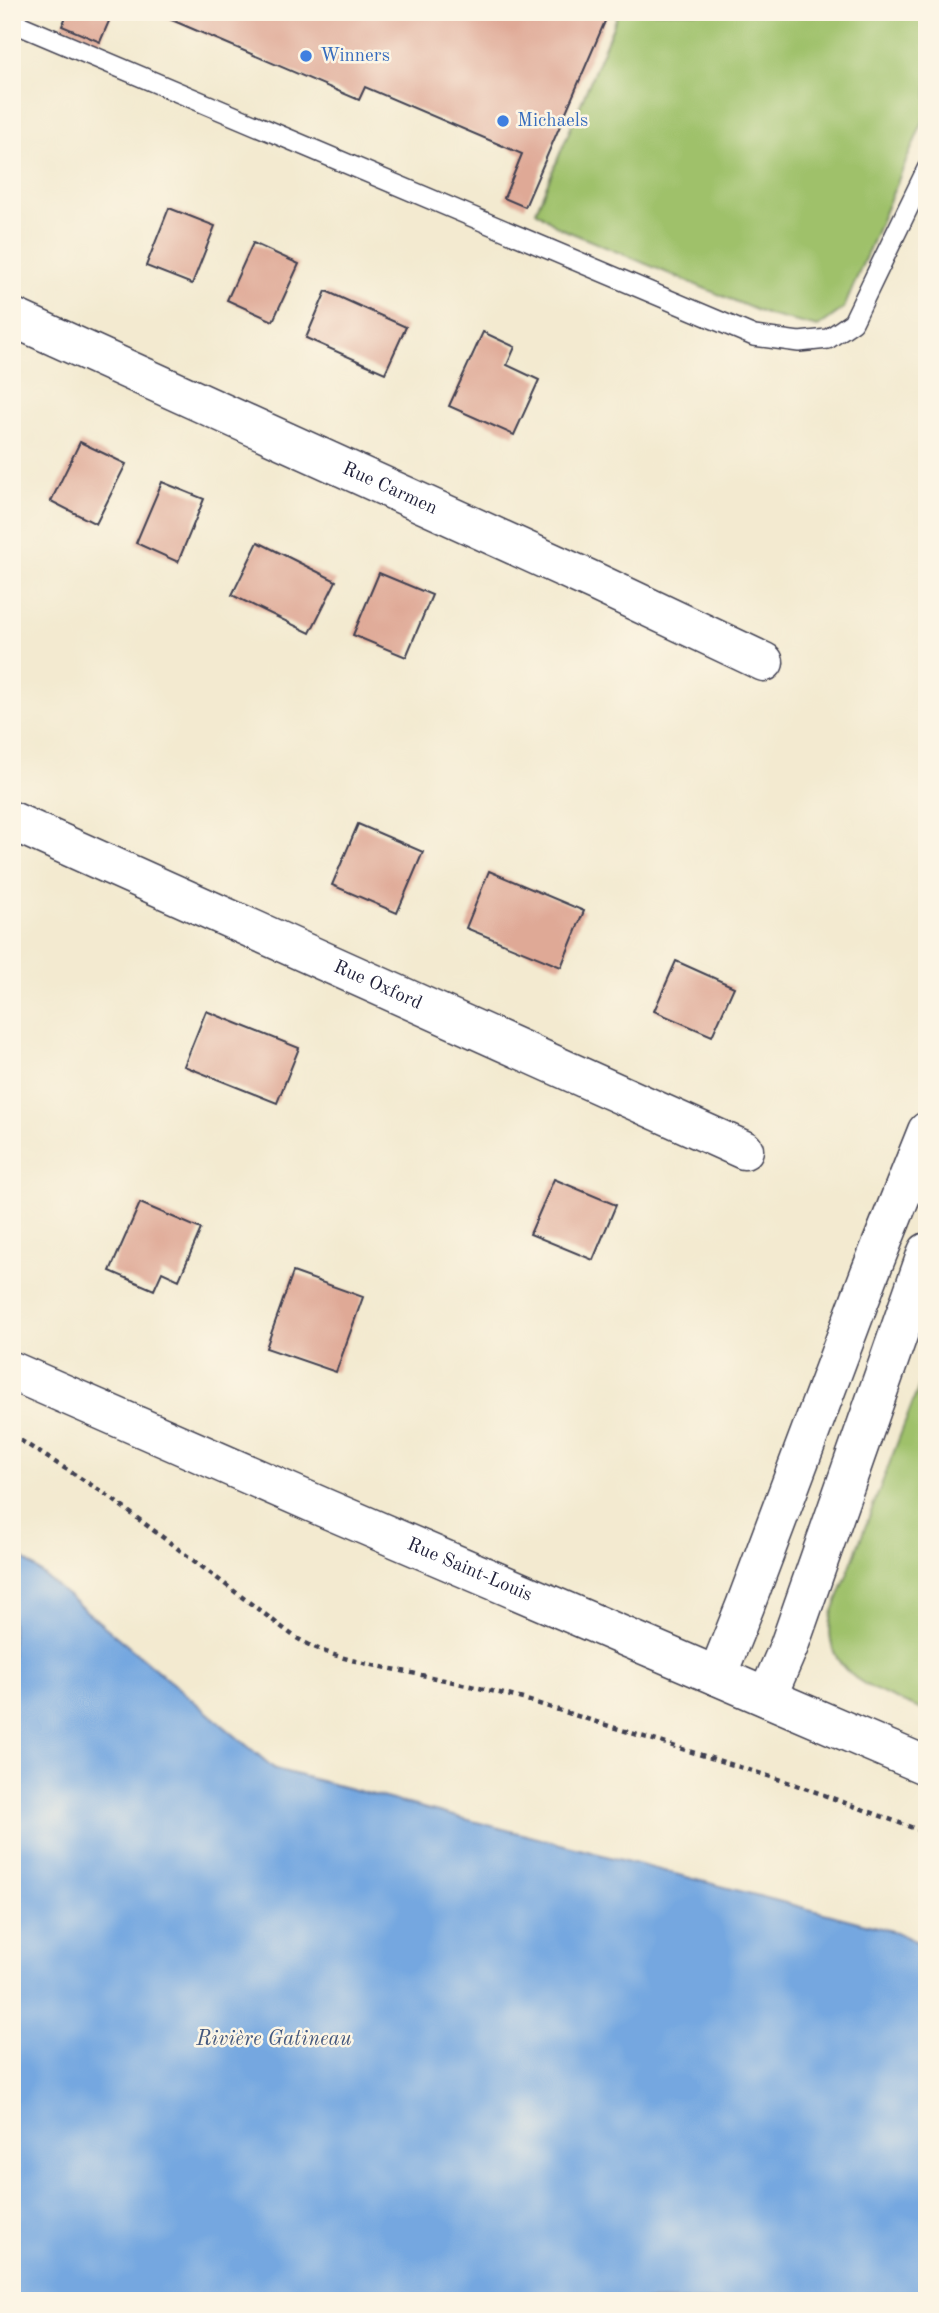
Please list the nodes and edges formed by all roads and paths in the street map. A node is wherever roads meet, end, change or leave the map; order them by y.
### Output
1 (12, 22) edge
2 (927, 169) edge
3 (12, 317) edge
4 (764, 662) dead end
5 (12, 821) edge
6 (927, 1131) edge
7 (744, 1150) dead end
8 (927, 1252) edge
9 (12, 1371) edge
10 (12, 1435) edge
11 (717, 1676) junction
12 (767, 1697) junction
13 (927, 1766) edge
14 (927, 1833) edge

1 - 2 lane
3 - 4 main road, Rue Carmen
5 - 7 main road, Rue Oxford
6 - 11 main road
8 - 12 main road
9 - 11 main road, Rue Saint-Louis
10 - 14 path
11 - 12 main road, Rue Saint-Louis
12 - 13 main road, Rue Saint-Louis

